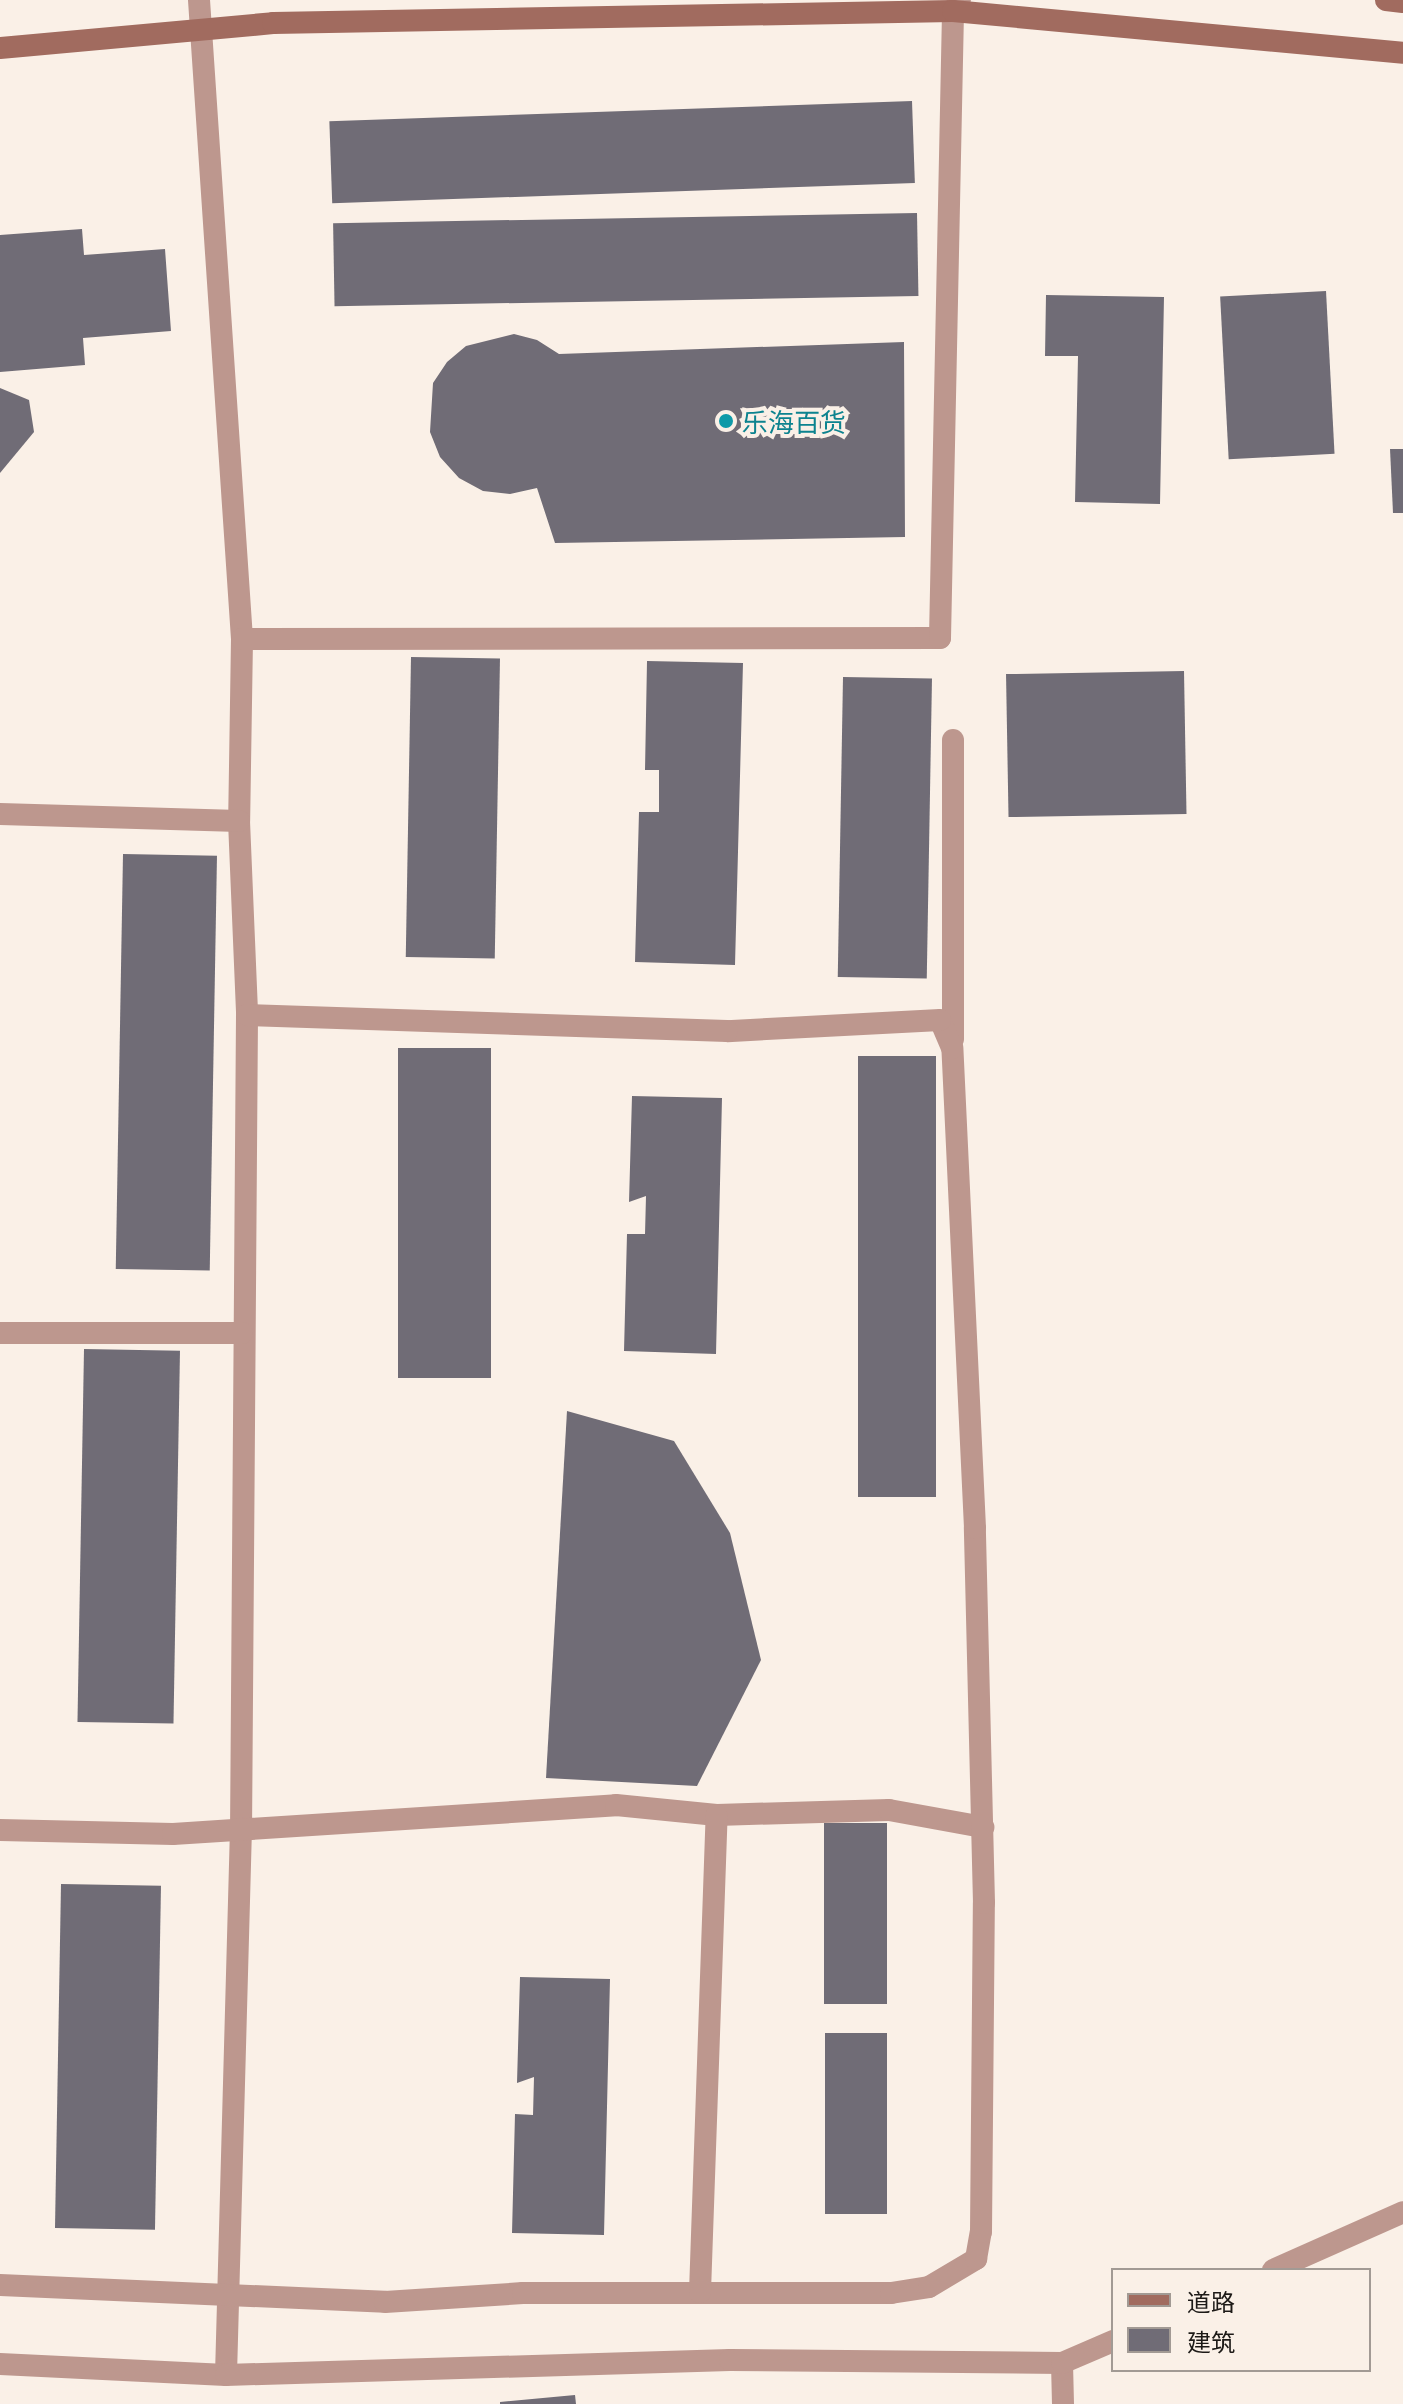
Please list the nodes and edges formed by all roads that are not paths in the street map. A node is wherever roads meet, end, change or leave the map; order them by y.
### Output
1 (199, 0) edge
2 (1386, 0) edge
3 (1403, 2) edge
4 (957, 5) edge
5 (201, 27) junction
6 (0, 48) edge
7 (1403, 53) edge
8 (242, 639) junction
9 (953, 740) dead end
10 (0, 814) edge
11 (239, 821) junction
12 (247, 1015) junction
13 (952, 1048) junction
14 (0, 1333) edge
15 (242, 1333) junction
16 (717, 1815) junction
17 (983, 1827) junction
18 (241, 1828) junction
19 (0, 1830) edge
20 (1403, 2212) edge
21 (1277, 2268) edge
22 (0, 2285) edge
23 (700, 2292) junction
24 (227, 2293) junction
25 (1111, 2342) edge
26 (1062, 2363) junction
27 (0, 2364) edge
28 (226, 2375) junction
29 (1063, 2404) edge

1 - 5 street
2 - 3 main road
4 - 5 main road
4 - 7 main road
4 - 8 street
5 - 6 main road
5 - 8 street
8 - 11 street
9 - 13 street
10 - 11 street
11 - 12 street
12 - 13 street
12 - 15 street
13 - 17 street
14 - 15 street
15 - 18 street
16 - 17 street
16 - 18 street
16 - 23 street
17 - 23 street
18 - 19 street
18 - 24 street
20 - 21 street
22 - 24 street
23 - 24 street
24 - 28 street
25 - 26 street
26 - 28 street
26 - 29 street
27 - 28 street

